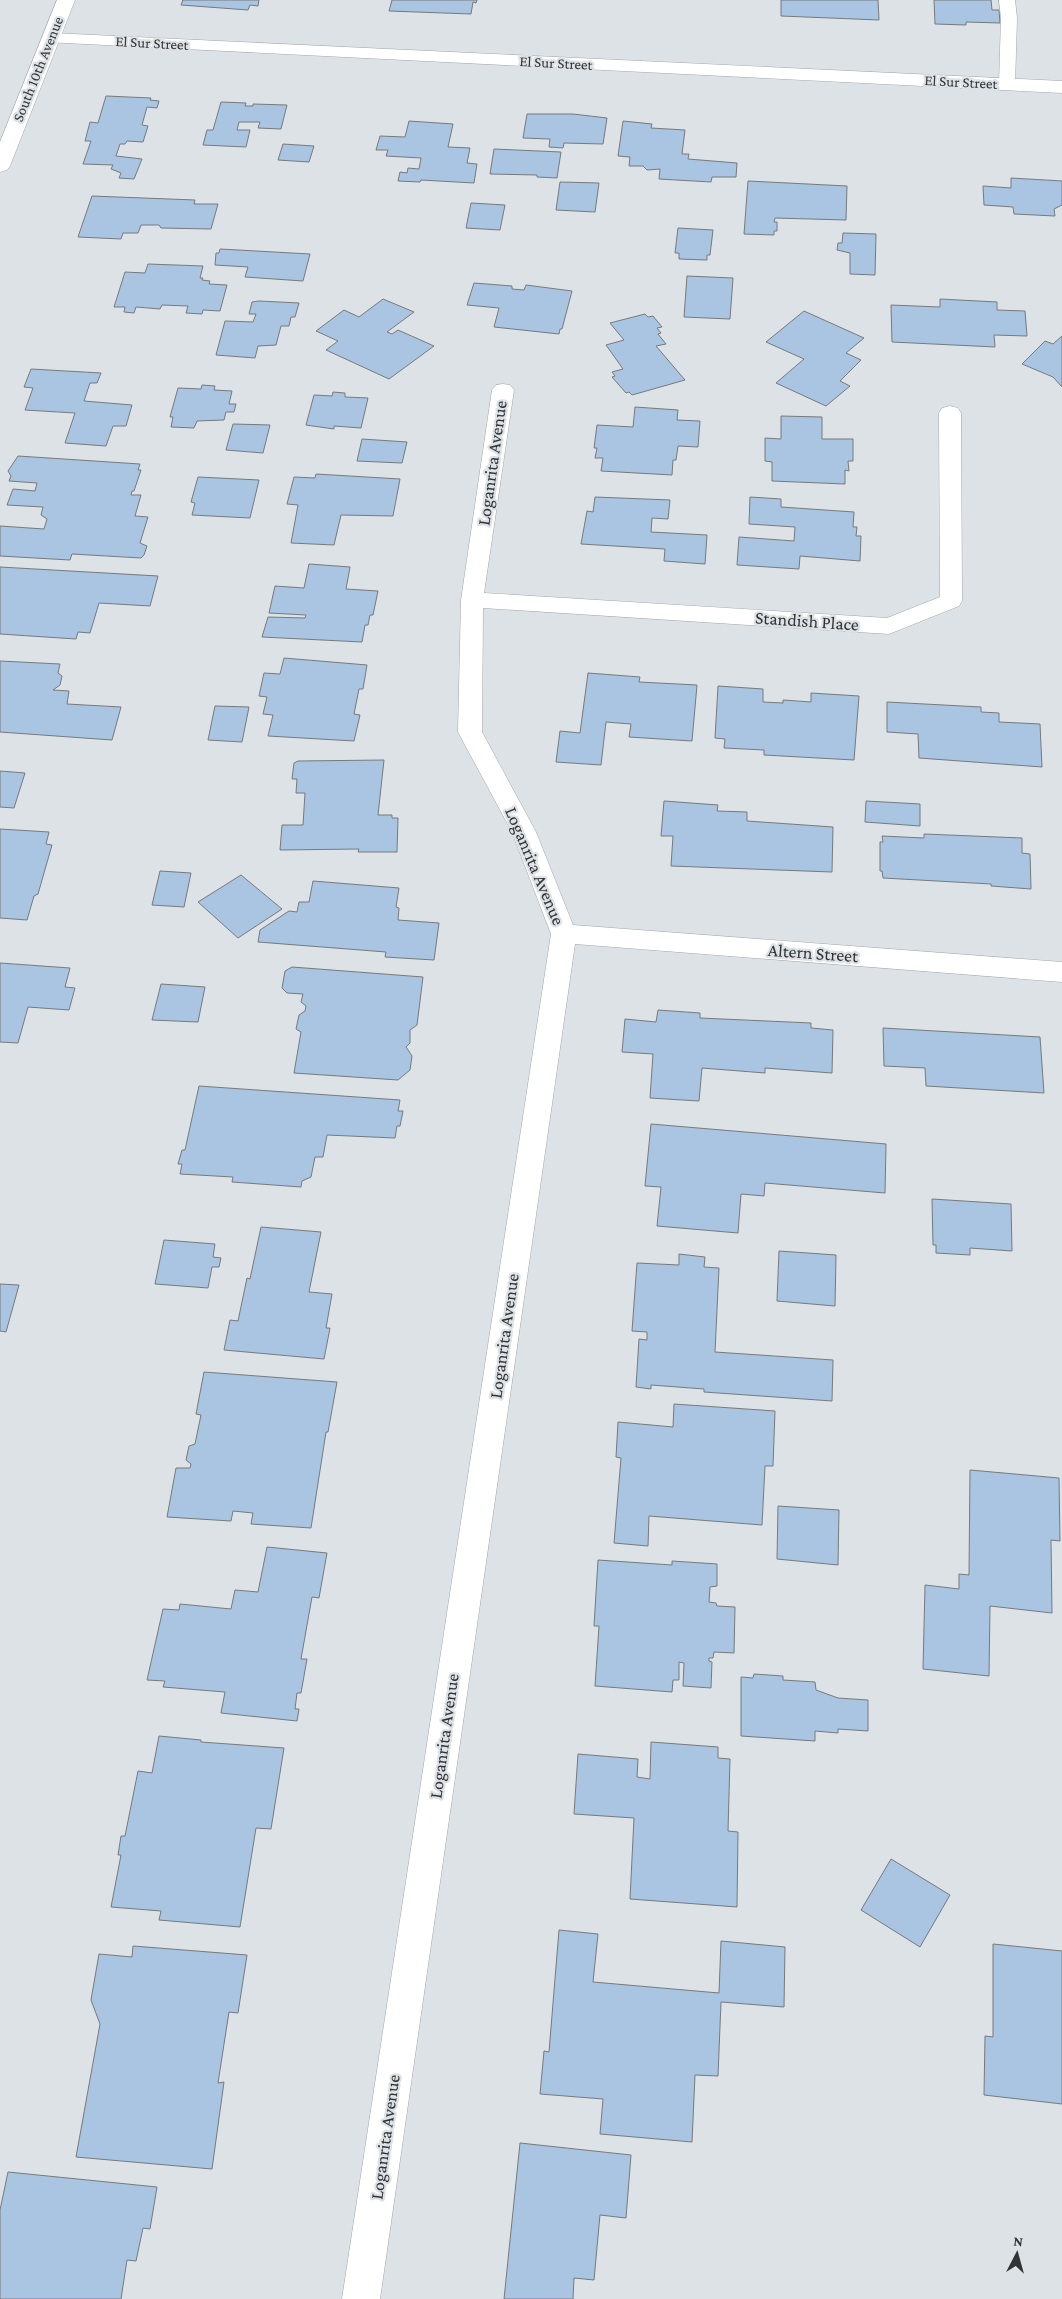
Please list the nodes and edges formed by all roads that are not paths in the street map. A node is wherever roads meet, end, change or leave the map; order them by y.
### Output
1 (66, 0) edge
2 (1007, 0) edge
3 (51, 38) junction
4 (1007, 84) junction
5 (1062, 87) edge
6 (0, 166) edge
7 (503, 390) dead end
8 (950, 413) dead end
9 (472, 600) junction
10 (564, 934) junction
11 (1062, 972) edge
12 (361, 2299) edge

1 - 3 street, South 10th Avenue
2 - 4 lane
3 - 4 street, El Sur Street
3 - 6 street, South 10th Avenue
4 - 5 street, El Sur Street
7 - 9 street, Loganrita Avenue
8 - 9 street, Standish Place
9 - 10 street, Loganrita Avenue
10 - 11 street, Altern Street
10 - 12 street, Loganrita Avenue

